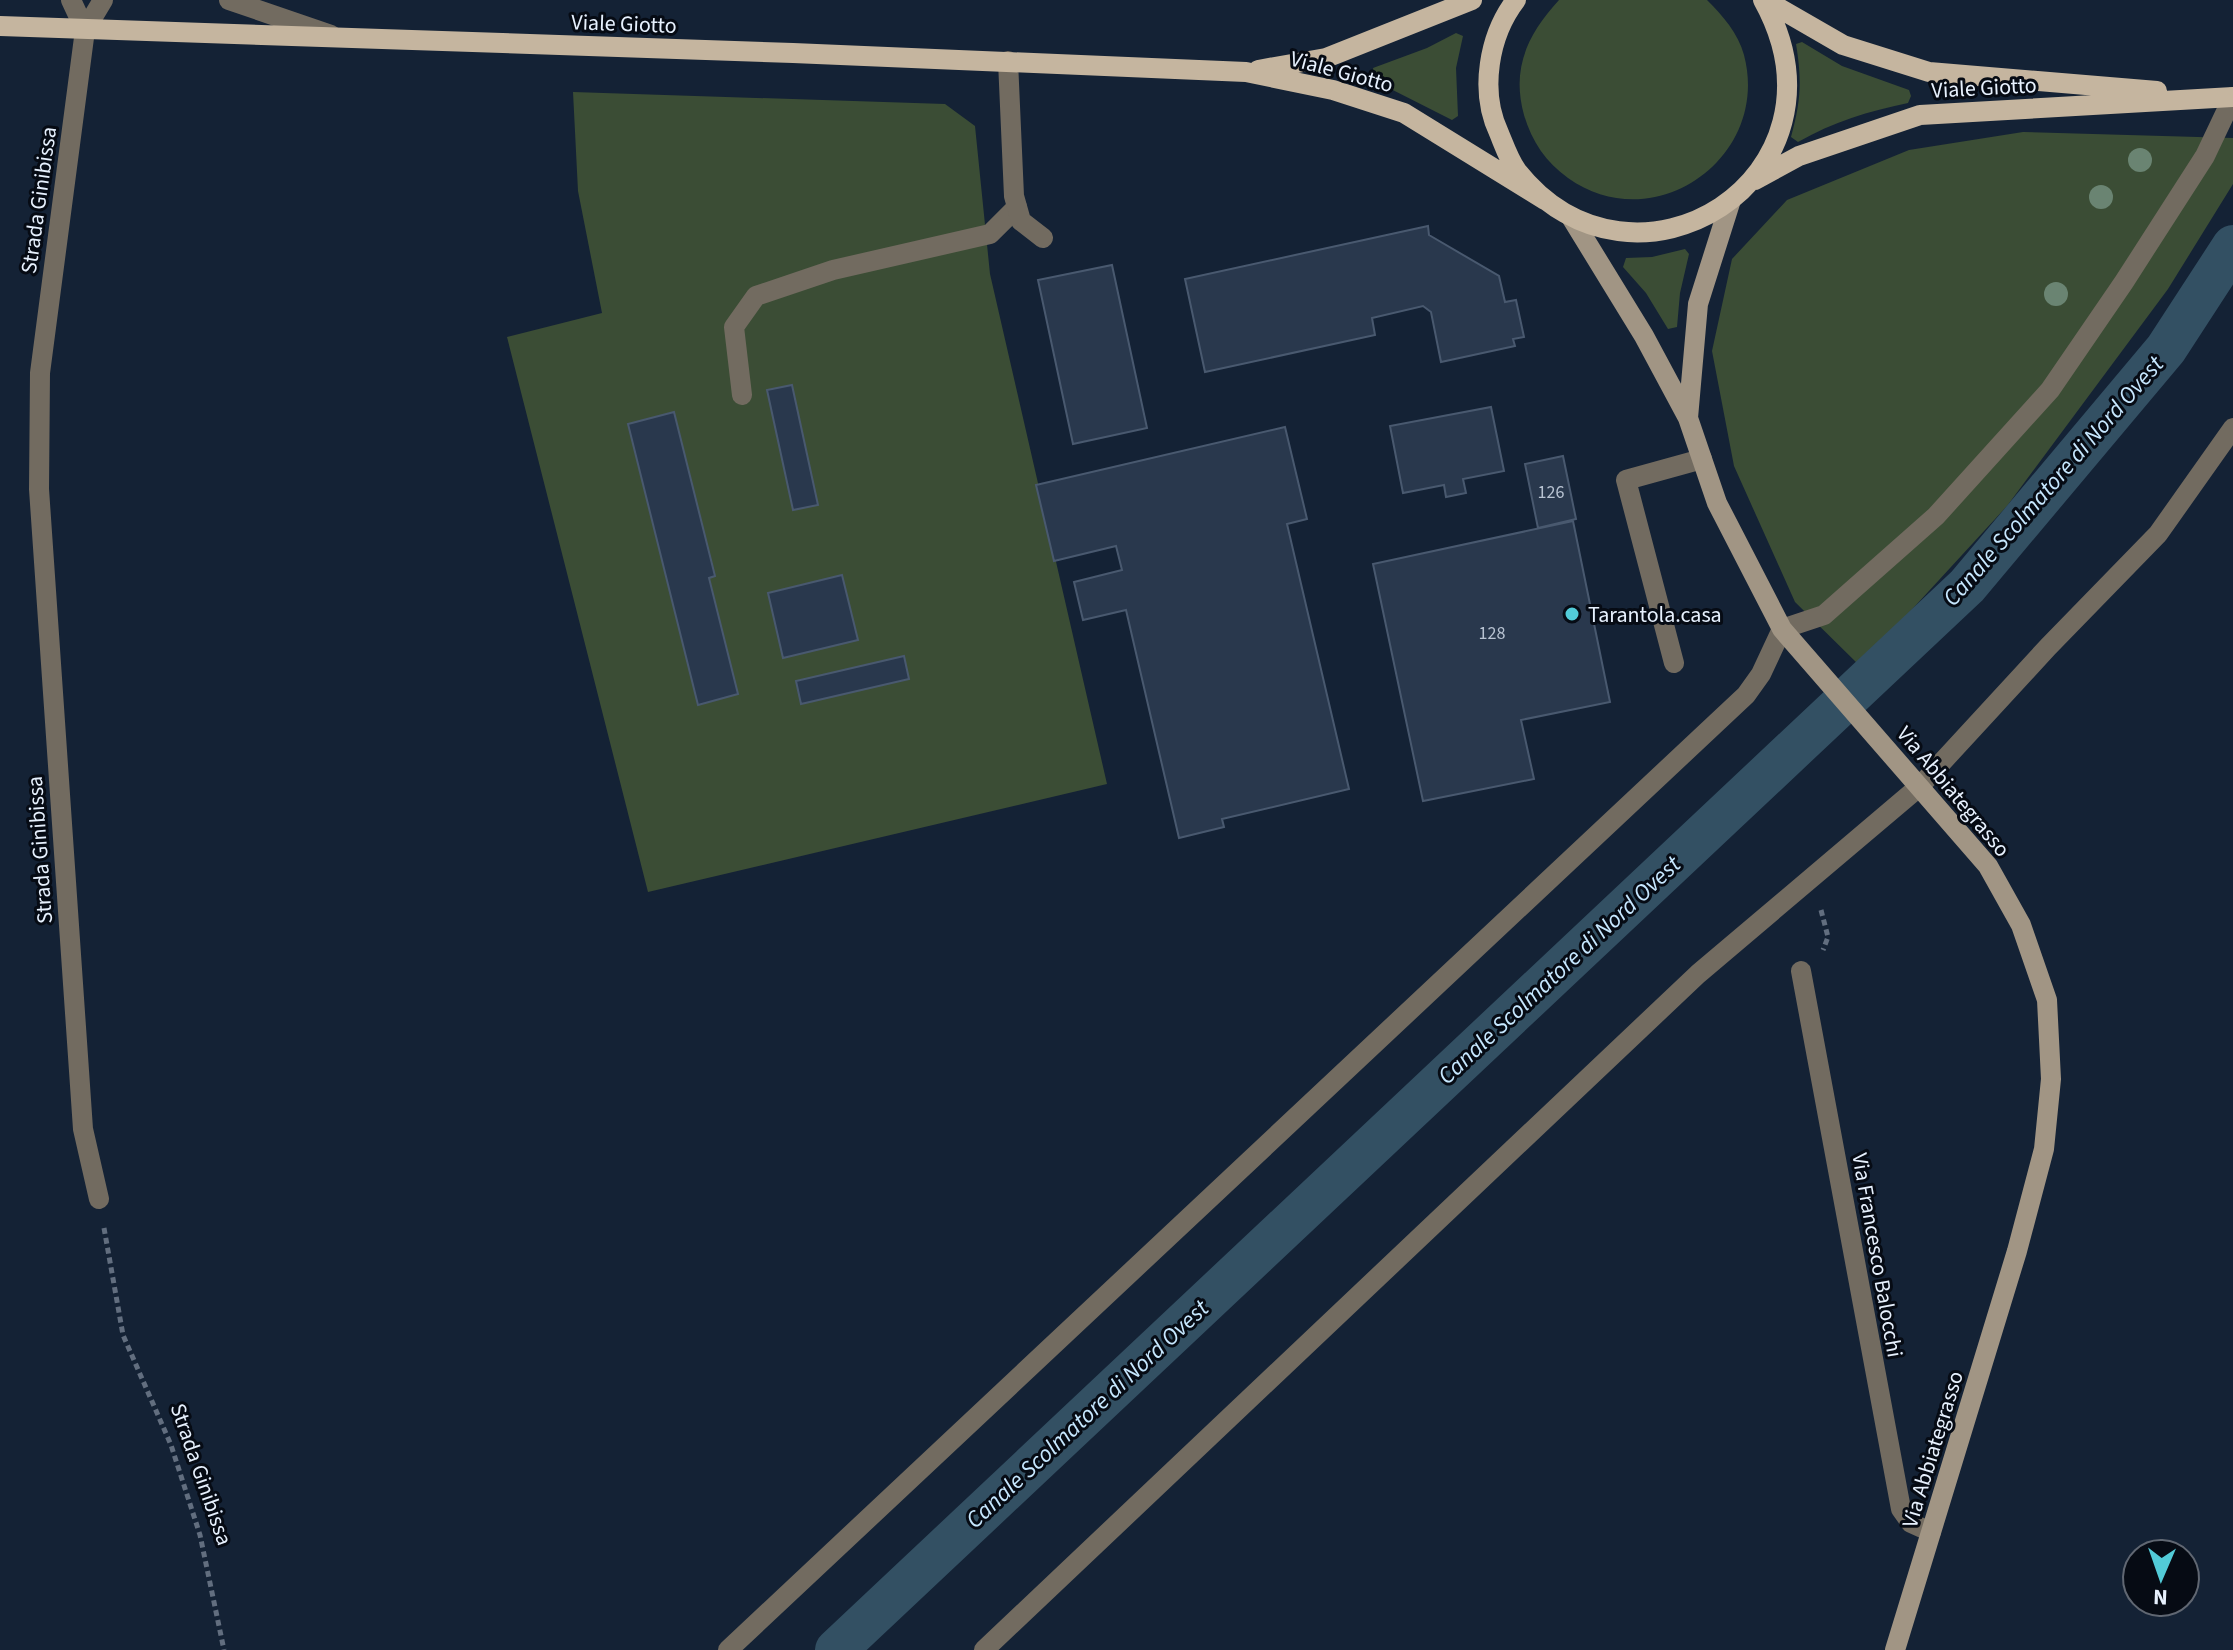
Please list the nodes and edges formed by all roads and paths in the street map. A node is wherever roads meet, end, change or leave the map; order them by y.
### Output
1 (71, 0) edge
2 (103, 0) edge
3 (229, 0) edge
4 (1472, 0) edge
5 (1516, 0) edge
6 (1764, 0) edge
7 (0, 26) edge
8 (85, 30) junction
9 (338, 38) junction
10 (1008, 61) junction
11 (1246, 72) junction
12 (2233, 97) edge
13 (1751, 182) junction
14 (1545, 200) junction
15 (1731, 200) junction
16 (1017, 207) junction
17 (1571, 217) junction
18 (1043, 238) dead end
19 (742, 395) dead end
20 (1688, 418) junction
21 (2233, 428) edge
22 (1702, 459) junction
23 (1782, 629) junction
24 (1674, 663) dead end
25 (1920, 786) junction
26 (1810, 879) junction
27 (1803, 977) joint
28 (99, 1199) joint
29 (1931, 1532) junction
30 (224, 1650) edge
31 (728, 1650) edge
32 (984, 1650) edge
33 (1895, 1650) edge

1 - 8 street
2 - 8 street
3 - 9 street
4 - 11 main road, Viale Giotto
5 - 14 main road, Viale Giotto
6 - 12 main road, Viale Giotto
6 - 13 main road, Viale Giotto
7 - 8 main road, Viale Giotto
8 - 9 main road, Viale Giotto
8 - 28 street, Strada Ginibissa
9 - 10 main road, Viale Giotto
10 - 11 main road, Viale Giotto
10 - 16 street
11 - 14 main road, Viale Giotto
12 - 13 main road, Viale Giotto
12 - 23 street
13 - 15 main road, Viale Giotto
14 - 17 main road, Viale Giotto
15 - 17 main road, Viale Giotto
15 - 20 street, Via Abbiategrasso
16 - 18 street
16 - 19 street
17 - 20 street, Via Abbiategrasso
20 - 22 street, Via Abbiategrasso
21 - 25 street
22 - 23 street, Via Abbiategrasso
22 - 24 street
23 - 25 street, Via Abbiategrasso
23 - 31 street
25 - 26 street
25 - 29 street, Via Abbiategrasso
26 - 27 path
26 - 32 street
27 - 29 street, Via Francesco Balocchi
28 - 30 path, Strada Ginibissa
29 - 33 street, Via Abbiategrasso

